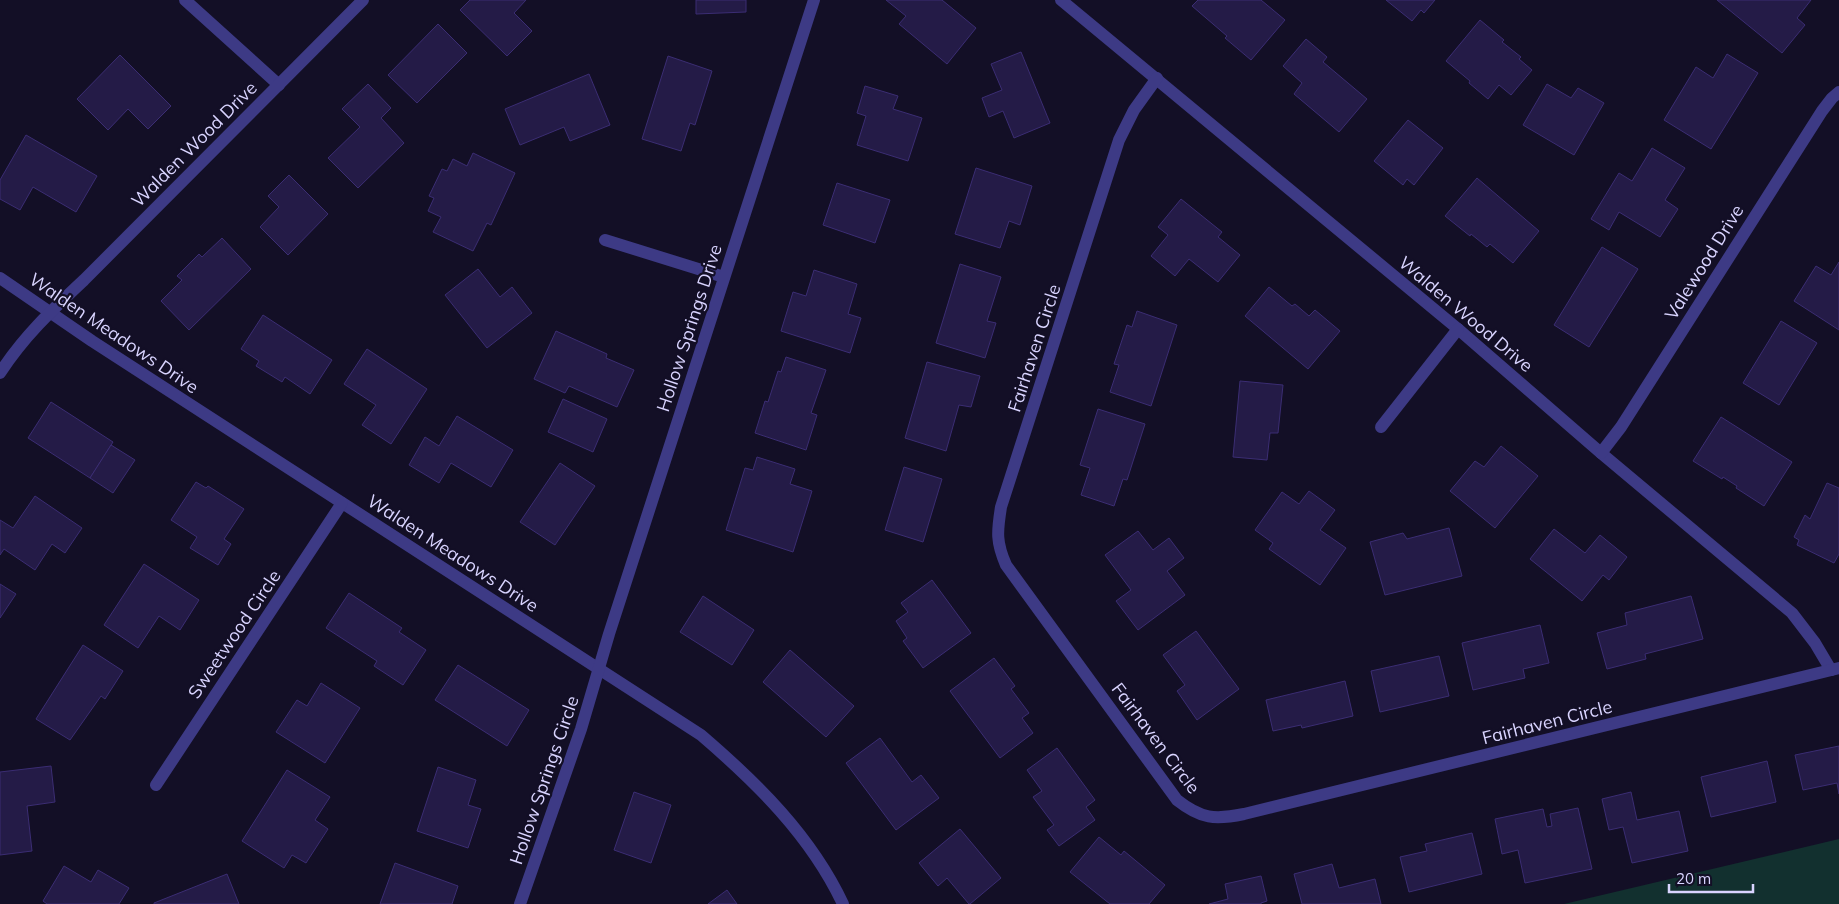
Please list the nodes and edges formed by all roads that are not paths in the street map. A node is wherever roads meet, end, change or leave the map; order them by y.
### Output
1 (185, 0) edge
2 (363, 0) edge
3 (814, 0) edge
4 (1061, 0) edge
5 (1157, 78) junction
6 (279, 84) junction
7 (1839, 92) edge
8 (605, 240) dead end
9 (724, 277) junction
10 (0, 278) edge
11 (49, 312) junction
12 (1458, 328) junction
13 (0, 373) edge
14 (1382, 427) dead end
15 (1601, 453) junction
16 (342, 503) junction
17 (599, 668) junction
18 (1835, 669) edge
19 (156, 784) dead end
20 (520, 904) edge
21 (843, 904) edge

1 - 6 street
2 - 6 street, Walden Wood Drive
3 - 9 street, Hollow Springs Drive
4 - 5 street, Walden Wood Drive
5 - 12 street, Walden Wood Drive
5 - 18 street, Fairhaven Circle
6 - 11 street, Walden Wood Drive
7 - 15 street, Valewood Drive
8 - 9 street
9 - 17 street, Hollow Springs Drive
10 - 11 street, Walden Meadows Drive
11 - 13 street, Walden Wood Drive
11 - 16 street, Walden Meadows Drive
12 - 14 street
12 - 15 street, Walden Wood Drive
15 - 18 street, Walden Wood Drive
16 - 17 street, Walden Meadows Drive
16 - 19 street, Sweetwood Circle
17 - 20 street, Hollow Springs Circle
17 - 21 street, Walden Meadows Drive

